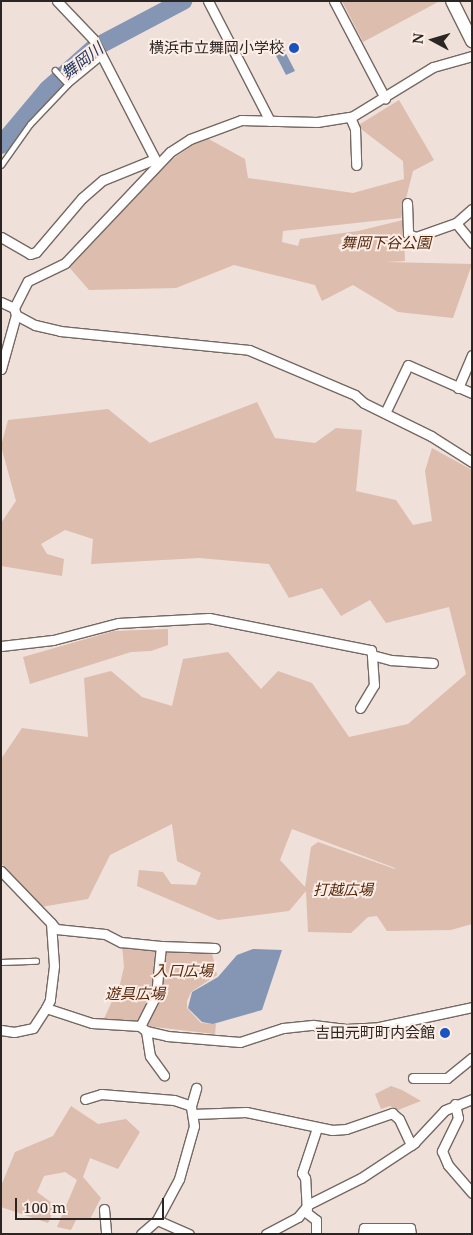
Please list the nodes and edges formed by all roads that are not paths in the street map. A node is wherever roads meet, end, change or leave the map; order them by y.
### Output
1 (57, 1) edge
2 (208, 1) edge
3 (334, 1) edge
4 (452, 1) edge
5 (472, 41) edge
6 (102, 56) junction
7 (472, 56) edge
8 (55, 70) dead end
9 (66, 81) junction
10 (384, 98) junction
11 (350, 117) junction
12 (270, 121) junction
13 (157, 162) junction
14 (1, 165) edge
15 (356, 165) dead end
16 (407, 202) dead end
17 (472, 208) edge
18 (456, 223) junction
19 (1, 236) edge
20 (472, 243) edge
21 (1, 302) edge
22 (15, 312) junction
23 (472, 355) edge
24 (1, 369) edge
25 (458, 388) junction
26 (472, 394) edge
27 (385, 413) junction
28 (472, 462) edge
29 (1, 646) edge
30 (372, 655) junction
31 (433, 663) dead end
32 (360, 708) dead end
33 (1, 871) edge
34 (50, 923) junction
35 (161, 946) junction
36 (216, 948) dead end
37 (36, 961) dead end
38 (1, 962) edge
39 (472, 1006) edge
40 (46, 1008) junction
41 (143, 1029) junction
42 (1, 1030) edge
43 (472, 1058) edge
44 (164, 1075) dead end
45 (413, 1078) dead end
46 (196, 1088) dead end
47 (472, 1099) edge
48 (85, 1100) dead end
49 (455, 1104) junction
50 (192, 1110) junction
51 (316, 1128) junction
52 (411, 1145) junction
53 (472, 1193) edge
54 (306, 1208) junction
55 (104, 1209) dead end
56 (157, 1220) junction
57 (106, 1234) edge
58 (141, 1234) edge
59 (189, 1234) edge
60 (266, 1234) edge
61 (316, 1234) edge
62 (363, 1234) edge
63 (411, 1234) edge

1 - 6 street
2 - 12 street
3 - 10 street
4 - 5 street
6 - 9 lane
6 - 13 street
7 - 10 street
8 - 9 lane
9 - 14 lane
10 - 11 street
11 - 12 street
11 - 15 street
12 - 13 street
13 - 19 street
13 - 22 street
16 - 18 street
17 - 18 street
18 - 20 street
21 - 22 street
22 - 24 street
22 - 27 street
23 - 25 street
25 - 26 street
25 - 27 street
27 - 28 street
29 - 30 street
30 - 31 street
30 - 32 street
33 - 34 street
34 - 35 street
34 - 40 street
35 - 36 street
35 - 41 street
37 - 38 lane
39 - 41 street
40 - 41 street
40 - 42 street
41 - 44 street
43 - 45 street
46 - 50 street
47 - 49 street
48 - 50 street
49 - 52 street
49 - 53 street
50 - 51 street
50 - 56 street
51 - 52 street
51 - 54 street
52 - 54 street
54 - 60 street
54 - 61 street
55 - 57 street
56 - 58 street
56 - 59 street
62 - 63 street

